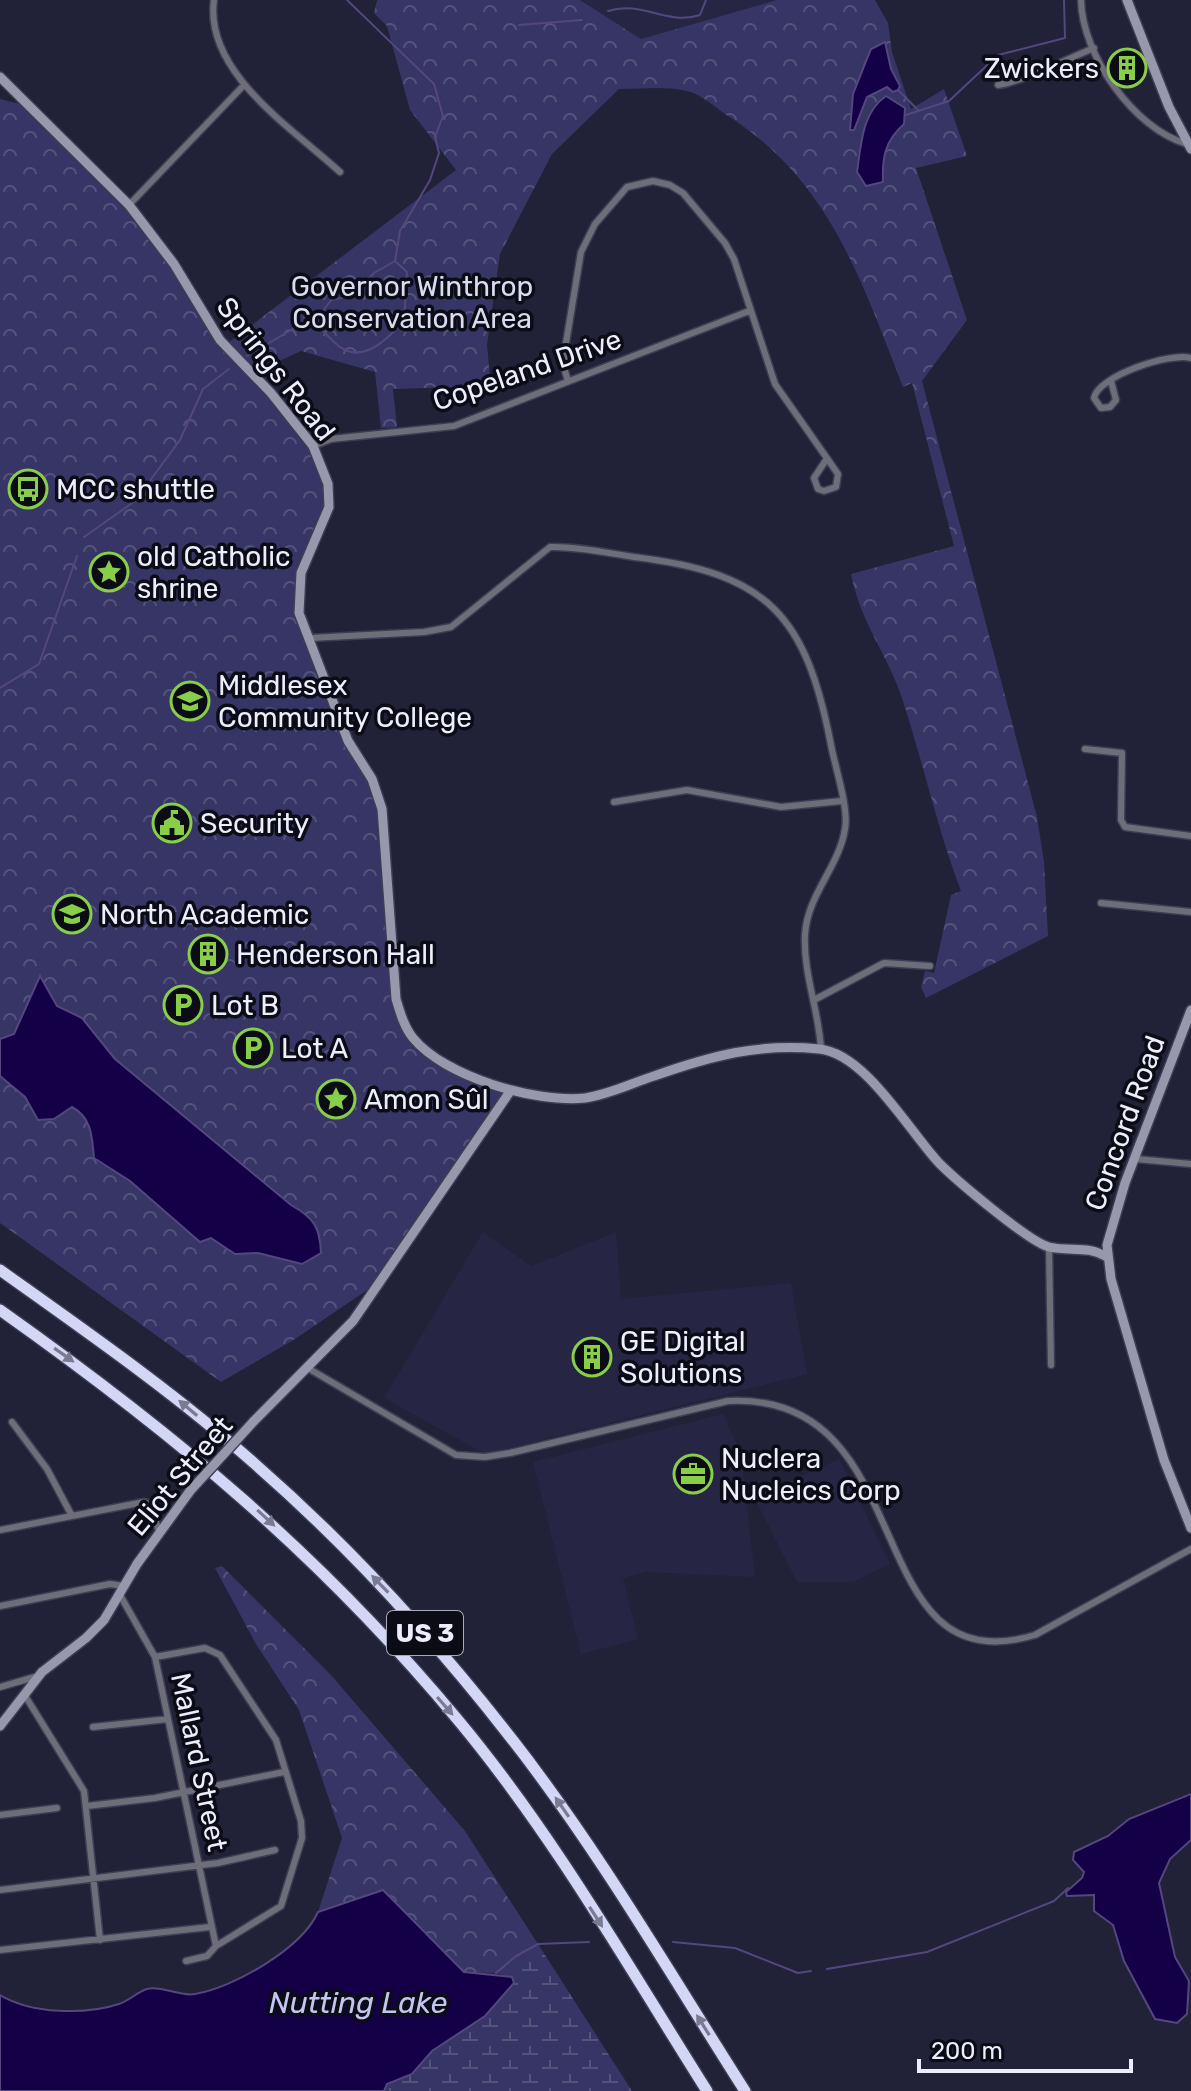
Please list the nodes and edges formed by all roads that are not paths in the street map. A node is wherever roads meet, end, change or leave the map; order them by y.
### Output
1 (214, 0) edge
2 (1081, 0) edge
3 (1127, 0) edge
4 (1094, 48) junction
5 (0, 77) edge
6 (244, 85) junction
7 (998, 85) dead end
8 (1190, 147) edge
9 (340, 172) dead end
10 (129, 205) junction
11 (749, 311) junction
12 (1191, 358) edge
13 (568, 381) junction
14 (1111, 381) junction
15 (313, 446) junction
16 (826, 460) junction
17 (310, 638) junction
18 (1085, 749) dead end
19 (842, 801) junction
20 (614, 802) dead end
21 (1191, 836) edge
22 (1101, 903) dead end
23 (1191, 912) edge
24 (930, 966) dead end
25 (814, 1000) junction
26 (1191, 1010) edge
27 (821, 1049) junction
28 (511, 1090) junction
29 (1136, 1159) junction
30 (1191, 1164) edge
31 (1049, 1247) junction
32 (1107, 1257) junction
33 (0, 1270) edge
34 (0, 1310) edge
35 (1051, 1365) dead end
36 (306, 1367) junction
37 (12, 1422) dead end
38 (72, 1516) junction
39 (1191, 1528) edge
40 (0, 1530) edge
41 (159, 1531) junction
42 (1191, 1549) edge
43 (122, 1590) junction
44 (0, 1606) edge
45 (155, 1657) junction
46 (38, 1676) junction
47 (0, 1687) edge
48 (24, 1694) junction
49 (168, 1719) junction
50 (0, 1726) edge
51 (93, 1727) dead end
52 (284, 1772) junction
53 (183, 1793) junction
54 (87, 1806) junction
55 (57, 1808) dead end
56 (0, 1815) edge
57 (275, 1850) dead end
58 (198, 1865) junction
59 (93, 1880) junction
60 (0, 1890) edge
61 (210, 1927) junction
62 (100, 1940) junction
63 (216, 1946) junction
64 (0, 1950) edge
65 (186, 1961) dead end
66 (707, 2091) edge
67 (745, 2091) edge

1 - 6 street
2 - 4 street
3 - 8 street
4 - 7 street
4 - 8 street
5 - 10 street, Springs Road
6 - 9 street
6 - 10 street
10 - 15 street, Springs Road
11 - 13 street, Copeland Drive
11 - 13 street
11 - 16 street
12 - 14 street
13 - 15 street, Copeland Drive
14 - 14 street
15 - 17 street, Springs Road
16 - 16 street
17 - 19 street
17 - 28 street, Springs Road
18 - 21 street
19 - 20 street
19 - 25 street
22 - 23 street
24 - 25 street
25 - 27 street
26 - 29 street, Concord Road
27 - 28 street, Springs Road
27 - 31 street, Springs Road
28 - 36 street, Eliot Street
29 - 30 street
29 - 32 street, Concord Road
31 - 32 street, Springs Road
31 - 35 street
32 - 39 street, Concord Road
67 -> 33 highway, US 3
34 -> 66 highway, US 3
36 - 41 street, Eliot Street, bridge
36 - 42 street
37 - 38 street
38 - 40 street
38 - 41 street
41 - 43 street, Eliot Street
43 - 44 street
43 - 45 street, Mallard Street
43 - 46 street, Eliot Street
45 - 49 street, Mallard Street
45 - 52 street
46 - 47 street
46 - 48 street, Eliot Street
48 - 50 street, Eliot Street
48 - 54 street
49 - 51 street
49 - 53 street, Mallard Street
52 - 53 street
52 - 63 street
53 - 54 street
53 - 58 street, Mallard Street
54 - 59 street
55 - 56 street
57 - 58 street
58 - 59 street
58 - 61 street, Mallard Street
59 - 60 street
59 - 62 street
61 - 62 street
61 - 63 street, Mallard Street
62 - 64 street
63 - 65 street

